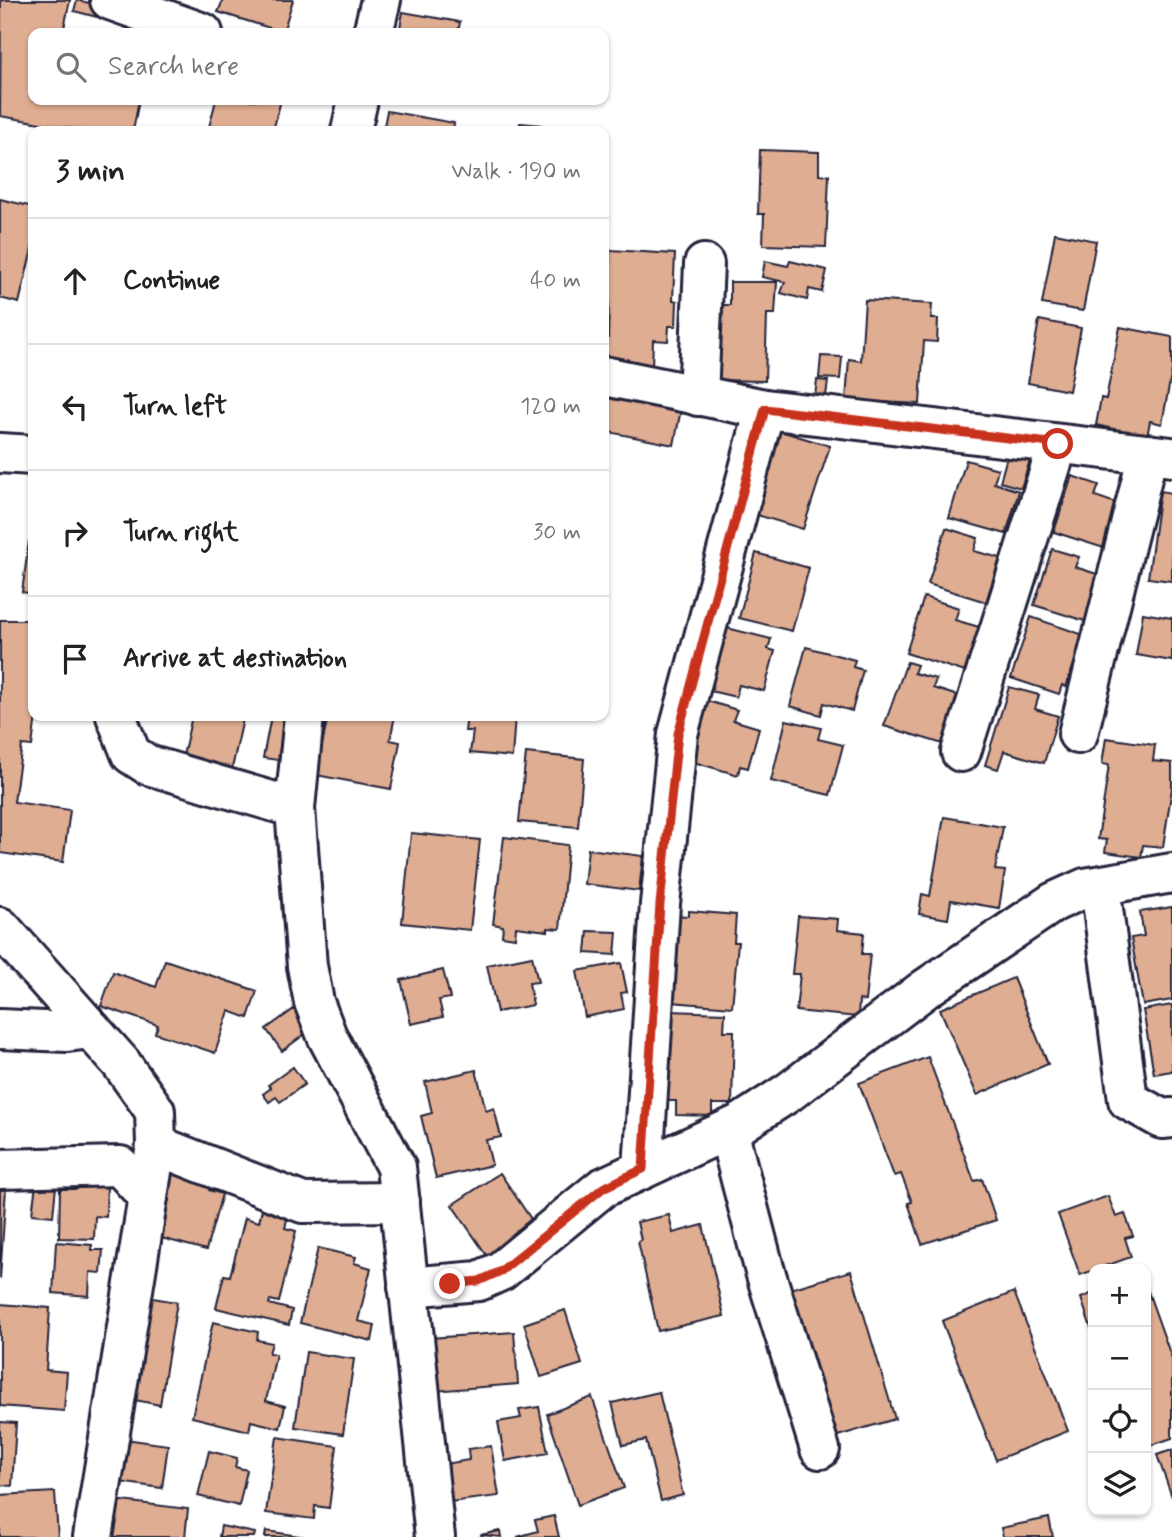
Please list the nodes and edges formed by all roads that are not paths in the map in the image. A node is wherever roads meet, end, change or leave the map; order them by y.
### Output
1 (110, 0) edge
2 (381, 0) edge
3 (189, 28) edge
4 (374, 28) edge
5 (357, 105) edge
6 (352, 126) edge
7 (704, 264) dead end
8 (609, 377) edge
9 (698, 396) junction
10 (765, 409) junction
11 (1058, 444) junction
12 (0, 453) edge
13 (28, 455) edge
14 (1160, 456) edge
15 (118, 721) edge
16 (304, 721) edge
17 (1078, 734) dead end
18 (961, 752) dead end
19 (295, 808) junction
20 (1172, 873) edge
21 (1100, 886) junction
22 (0, 927) edge
23 (0, 1029) edge
24 (91, 1029) junction
25 (1172, 1118) edge
26 (728, 1130) junction
27 (156, 1145) junction
28 (0, 1169) edge
29 (643, 1169) junction
30 (148, 1197) junction
31 (400, 1202) junction
32 (408, 1287) junction
33 (820, 1449) dead end
34 (93, 1537) edge
35 (435, 1537) edge

1 - 3 street
2 - 4 street
5 - 6 street
7 - 9 street
8 - 9 street
9 - 10 street
10 - 11 street
10 - 29 street
11 - 14 street
11 - 18 street
12 - 13 street
14 - 17 street
15 - 19 street
16 - 19 street
19 - 31 street
20 - 21 street
21 - 25 street
21 - 26 street
22 - 24 street
23 - 24 street
24 - 27 street
26 - 29 street
26 - 33 street
27 - 30 street
27 - 31 street
28 - 30 street
29 - 32 street
30 - 34 street
31 - 32 street
32 - 35 street

